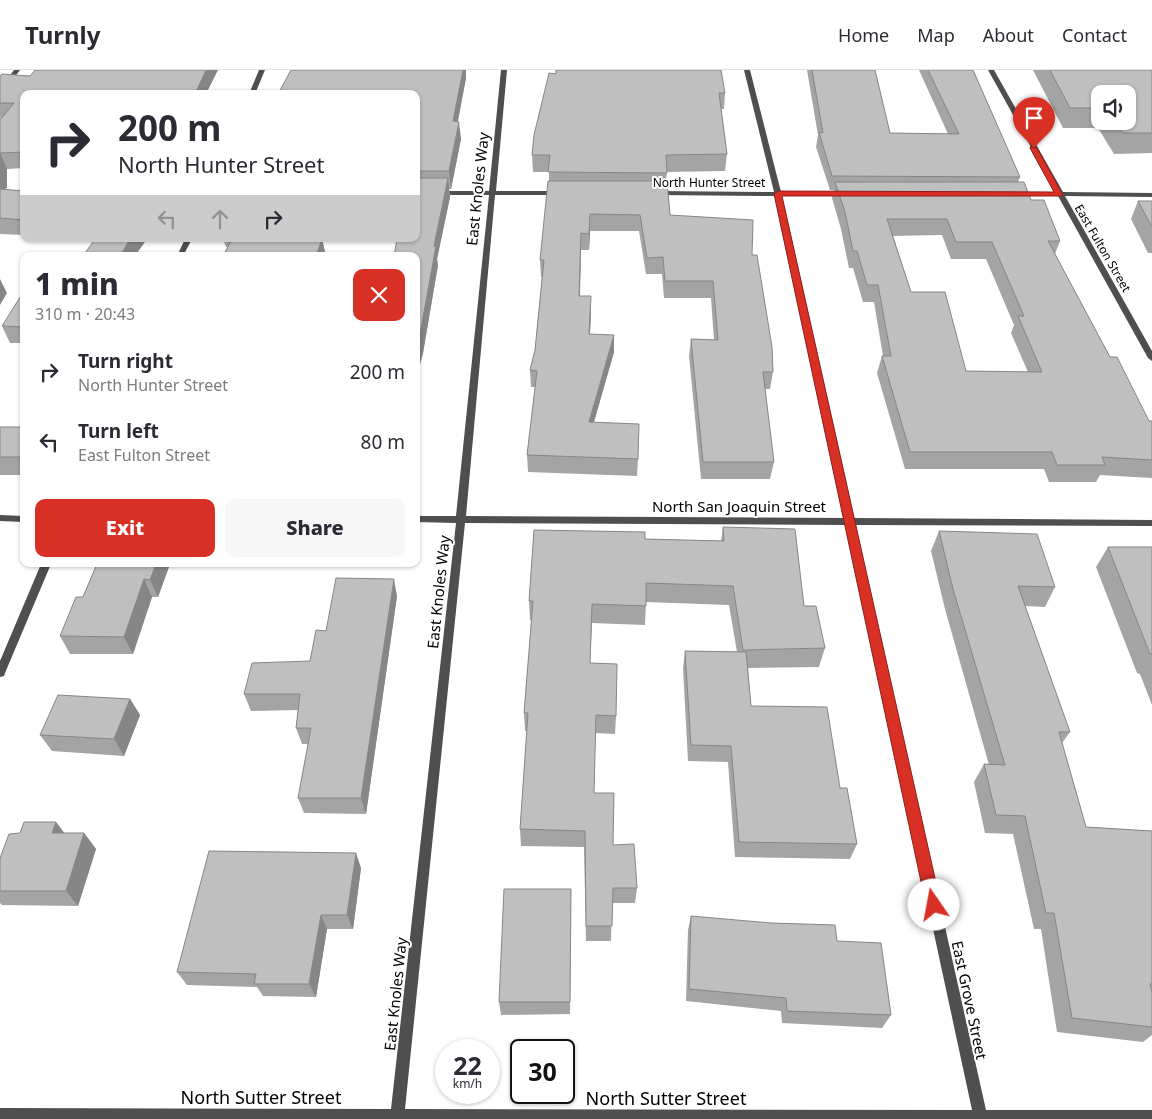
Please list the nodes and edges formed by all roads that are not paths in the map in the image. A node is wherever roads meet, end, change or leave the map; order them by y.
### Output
1 (17, 70) edge
2 (262, 70) edge
3 (504, 70) edge
4 (748, 70) edge
5 (991, 70) edge
6 (254, 90) edge
7 (0, 93) edge
8 (420, 192) edge
9 (492, 193) junction
10 (570, 193) edge
11 (649, 193) edge
12 (778, 194) junction
13 (856, 194) edge
14 (1012, 194) edge
15 (1059, 195) junction
16 (1152, 195) edge
17 (1152, 358) edge
18 (0, 518) edge
19 (20, 518) edge
20 (420, 518) edge
21 (461, 518) junction
22 (849, 522) junction
23 (1152, 523) edge
24 (45, 567) edge
25 (0, 673) edge
26 (0, 1115) edge
27 (397, 1116) junction
28 (980, 1116) junction
29 (1152, 1118) edge

1 - 7 street
2 - 6 street
3 - 9 street, East Knoles Way
4 - 12 street, East Grove Street
5 - 15 street, East Fulton Street
8 - 9 street
9 - 10 street
9 - 21 street, East Knoles Way
11 - 12 street, North Hunter Street
12 - 13 street, North Hunter Street
12 - 22 street, East Grove Street
14 - 15 street
15 - 16 street
15 - 17 street, East Fulton Street
18 - 19 street
20 - 21 street, North San Joaquin Street
21 - 22 street, North San Joaquin Street
21 - 27 street, East Knoles Way
22 - 23 street, North San Joaquin Street
22 - 28 street, East Grove Street
24 - 25 street
26 - 27 street, North Sutter Street
27 - 28 street, North Sutter Street
28 - 29 street, North Sutter Street

